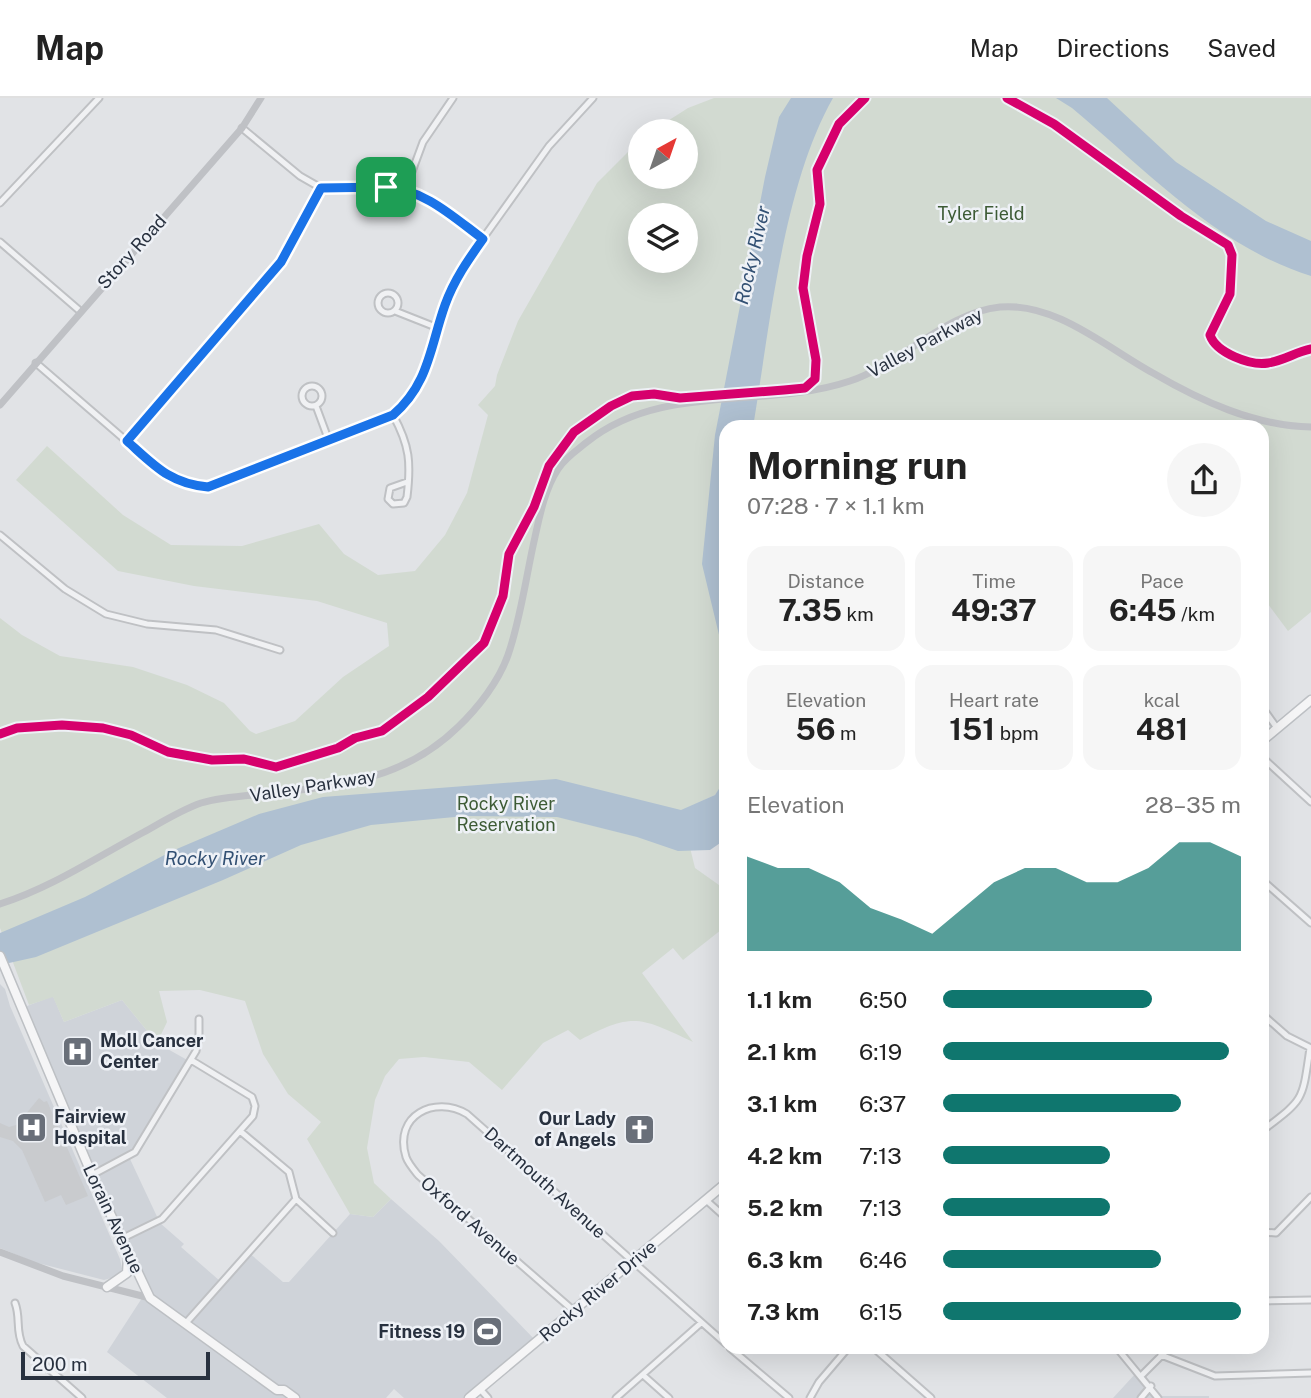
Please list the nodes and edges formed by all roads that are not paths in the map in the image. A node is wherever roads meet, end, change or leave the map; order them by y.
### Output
1 (99, 98) edge
2 (261, 98) edge
3 (453, 98) edge
4 (593, 98) edge
5 (242, 128) junction
6 (321, 188) junction
7 (405, 188) junction
8 (0, 203) edge
9 (483, 239) junction
10 (0, 242) edge
11 (80, 311) junction
12 (395, 311) dead end
13 (438, 328) junction
14 (37, 363) junction
15 (0, 405) edge
16 (316, 406) dead end
17 (393, 415) junction
18 (1265, 420) edge
19 (1269, 421) edge
20 (1311, 427) edge
21 (127, 441) junction
22 (329, 441) junction
23 (407, 482) junction
24 (0, 535) edge
25 (281, 650) dead end
26 (1311, 700) edge
27 (1269, 717) edge
28 (1277, 728) junction
29 (1269, 735) edge
30 (1269, 764) edge
31 (1311, 803) edge
32 (1269, 886) edge
33 (0, 904) edge
34 (1311, 923) edge
35 (0, 956) edge
36 (199, 1019) dead end
37 (1269, 1020) edge
38 (1310, 1048) edge
39 (191, 1060) junction
40 (416, 1114) joint
41 (1269, 1126) edge
42 (240, 1131) junction
43 (92, 1175) junction
44 (719, 1188) edge
45 (296, 1199) junction
46 (706, 1200) junction
47 (1310, 1201) edge
48 (719, 1212) edge
49 (1269, 1232) edge
50 (333, 1233) dead end
51 (121, 1239) junction
52 (0, 1252) edge
53 (129, 1254) junction
54 (633, 1261) junction
55 (107, 1287) junction
56 (150, 1298) junction
57 (1311, 1300) edge
58 (1269, 1301) edge
59 (15, 1303) dead end
60 (575, 1311) junction
61 (701, 1323) junction
62 (185, 1324) junction
63 (719, 1338) edge
64 (737, 1354) edge
65 (843, 1354) edge
66 (881, 1354) edge
67 (1122, 1354) edge
68 (1161, 1355) joint
69 (1311, 1373) edge
70 (643, 1376) junction
71 (1142, 1376) junction
72 (1151, 1386) junction
73 (480, 1389) junction
74 (279, 1394) edge
75 (82, 1398) edge
76 (295, 1398) edge
77 (469, 1398) edge
78 (488, 1398) edge
79 (616, 1398) edge
80 (669, 1398) edge
81 (789, 1398) edge
82 (810, 1398) edge
83 (931, 1398) edge
84 (1140, 1398) edge
85 (1158, 1398) edge

1 - 8 street
2 - 5 street, Story Road
3 - 7 street
4 - 9 street
5 - 6 street
5 - 11 street, Story Road
6 - 7 street
6 - 21 street
7 - 9 street
9 - 13 street
10 - 11 street
11 - 14 street, Story Road
12 - 13 street
13 - 17 street
14 - 15 street, Story Road
14 - 21 street
16 - 22 street
17 - 22 street
17 - 23 street
18 - 33 street, Valley Parkway
19 - 20 street, Valley Parkway
21 - 22 street
23 - 23 street
24 - 25 street
26 - 28 main road
27 - 28 street
28 - 29 main road
30 - 31 street
32 - 34 street
35 - 43 main road, Lorain Avenue
36 - 39 street
37 - 38 street
38 - 41 street
39 - 42 street
39 - 43 street
40 - 54 street, Dartmouth Avenue
40 - 60 street, Oxford Avenue
42 - 45 street
42 - 51 street
43 - 51 main road, Lorain Avenue
44 - 46 main road, Rocky River Drive
45 - 50 street
45 - 62 street
46 - 48 street
46 - 54 main road, Rocky River Drive
47 - 49 street
51 - 53 main road, Lorain Avenue
52 - 55 street
53 - 55 main road
53 - 56 main road, Lorain Avenue
54 - 60 main road, Rocky River Drive
54 - 61 street, Dartmouth Avenue
55 - 56 street
56 - 62 main road, Lorain Avenue
57 - 58 street
59 - 75 street
60 - 73 main road, Rocky River Drive
61 - 63 street, Dartmouth Avenue
61 - 70 street
62 - 74 main road, Lorain Avenue
64 - 81 street, Dartmouth Avenue
65 - 82 street
66 - 83 street
67 - 71 street
68 - 69 street
68 - 71 street
70 - 79 street
70 - 80 street
71 - 72 street
72 - 84 street
72 - 85 street
73 - 77 main road, Rocky River Drive
73 - 78 street
74 - 76 main road, Lorain Avenue

